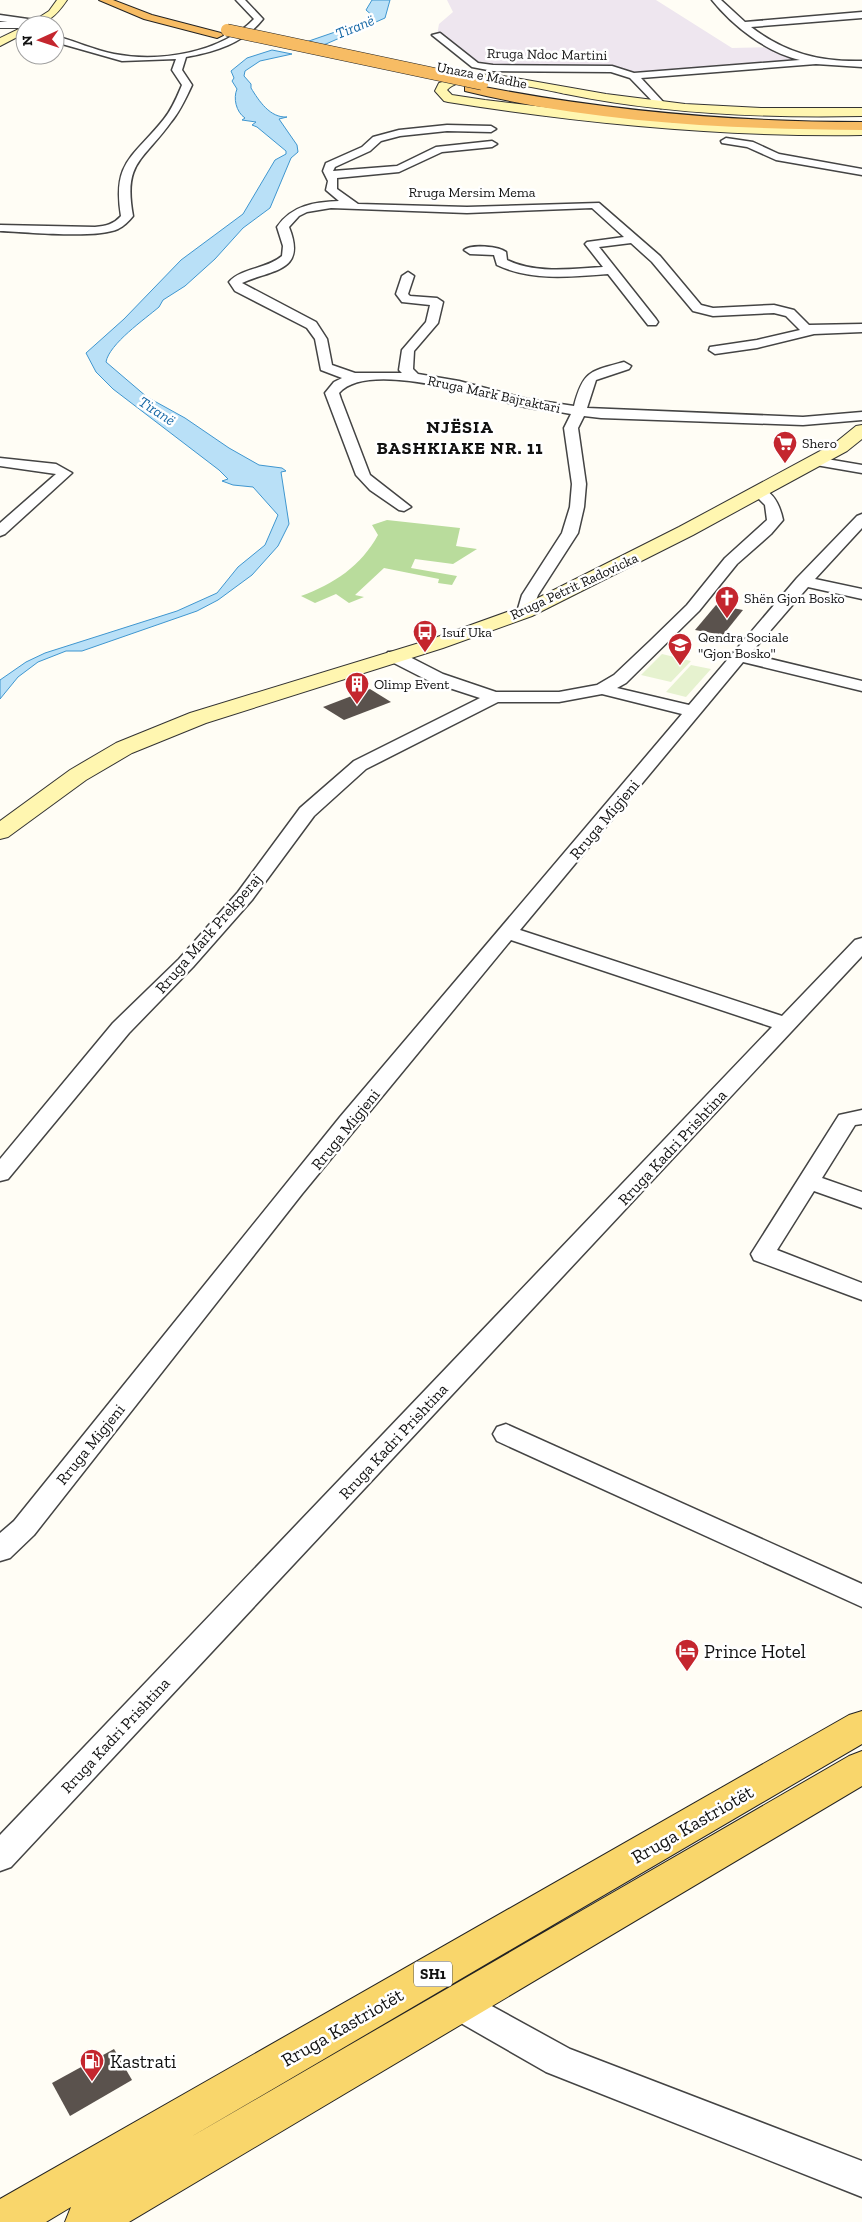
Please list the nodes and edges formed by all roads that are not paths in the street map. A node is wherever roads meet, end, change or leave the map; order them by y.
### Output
1 (62, 0) edge
2 (104, 0) edge
3 (128, 0) edge
4 (240, 0) edge
5 (716, 0) edge
6 (50, 15) edge
7 (862, 15) edge
8 (0, 18) edge
9 (0, 25) edge
10 (15, 25) edge
11 (744, 25) junction
12 (15, 28) edge
13 (222, 32) junction
14 (437, 35) dead end
15 (65, 42) edge
16 (182, 55) junction
17 (814, 62) junction
18 (862, 64) edge
19 (632, 76) junction
20 (534, 84) junction
21 (661, 105) junction
22 (860, 113) edge
23 (862, 126) edge
24 (491, 129) dead end
25 (862, 132) edge
26 (726, 141) dead end
27 (492, 144) dead end
28 (862, 172) edge
29 (332, 175) junction
30 (349, 204) junction
31 (0, 228) edge
32 (633, 239) junction
33 (470, 250) dead end
34 (290, 253) joint
35 (611, 270) junction
36 (408, 276) dead end
37 (652, 322) dead end
38 (862, 328) edge
39 (814, 330) junction
40 (714, 350) dead end
41 (624, 366) dead end
42 (352, 377) junction
43 (414, 377) junction
44 (579, 411) junction
45 (862, 416) edge
46 (862, 430) edge
47 (816, 461) junction
48 (0, 462) edge
49 (862, 469) edge
50 (758, 491) junction
51 (404, 507) dead end
52 (862, 518) edge
53 (0, 531) edge
54 (803, 581) junction
55 (862, 594) edge
56 (525, 612) junction
57 (394, 656) junction
58 (738, 656) junction
59 (862, 686) edge
60 (602, 689) junction
61 (495, 697) junction
62 (692, 711) junction
63 (0, 832) edge
64 (509, 933) junction
65 (862, 944) edge
66 (787, 1025) junction
67 (862, 1117) edge
68 (0, 1174) edge
69 (808, 1182) junction
70 (862, 1200) edge
71 (862, 1292) edge
72 (506, 1434) dead end
73 (0, 1550) edge
74 (862, 1596) edge
75 (862, 1726) edge
76 (862, 1767) edge
77 (0, 1857) edge
78 (457, 2003) junction
79 (862, 2179) edge
80 (3, 2222) edge
81 (87, 2222) edge

1 - 6 main road
2 - 13 highway, Unaza e Madhe
3 - 13 highway, Unaza e Madhe
4 - 16 street
5 - 11 street
7 - 11 street
8 - 10 street
9 - 12 street
11 - 17 street
13 - 22 highway, Unaza e Madhe, bridge
13 - 23 highway, Unaza e Madhe
14 - 19 street, Rruga Ndoc Martini
15 - 16 street
16 - 31 street
17 - 18 street
17 - 19 street, Rruga Ndoc Martini
19 - 20 street
19 - 21 street
20 - 21 main road
20 - 25 main road
21 - 22 main road
24 - 29 street
26 - 28 street
27 - 29 street
29 - 30 street
30 - 32 street, Rruga Mersim Mema
30 - 34 street, Rruga Mersim Mema
32 - 35 street
32 - 39 street
33 - 35 street
34 - 42 street, Rruga Mark Bajraktari
35 - 37 street
36 - 43 street
38 - 39 street
39 - 40 street
41 - 44 street
42 - 43 street, Rruga Mark Bajraktari
42 - 51 street
43 - 44 street, Rruga Mark Bajraktari
44 - 45 street, Rruga Mark Bajraktari
44 - 56 street
46 - 47 main road, Rruga Petrit Radovicka
47 - 49 street
47 - 50 main road, Rruga Petrit Radovicka
48 - 53 street
50 - 56 main road, Rruga Petrit Radovicka
50 - 60 street
52 - 54 street, Rruga Migjeni
54 - 55 street
54 - 58 street, Rruga Migjeni
56 - 57 main road, Rruga Petrit Radovicka
57 - 61 street
57 - 63 main road, Rruga Petrit Radovicka
58 - 59 street
58 - 62 street, Rruga Migjeni
60 - 61 street
60 - 62 street
61 - 68 street, Rruga Mark Prekperaj
62 - 64 street, Rruga Migjeni
64 - 66 street
64 - 73 street, Rruga Migjeni
65 - 66 street, Rruga Kadri Prishtina
66 - 77 street, Rruga Kadri Prishtina
67 - 69 street
69 - 70 street
69 - 71 street
72 - 74 street
75 - 80 main road, Rruga Kastriotët / SH1
76 - 78 main road, SH1
78 - 79 street
78 - 81 main road, SH1

